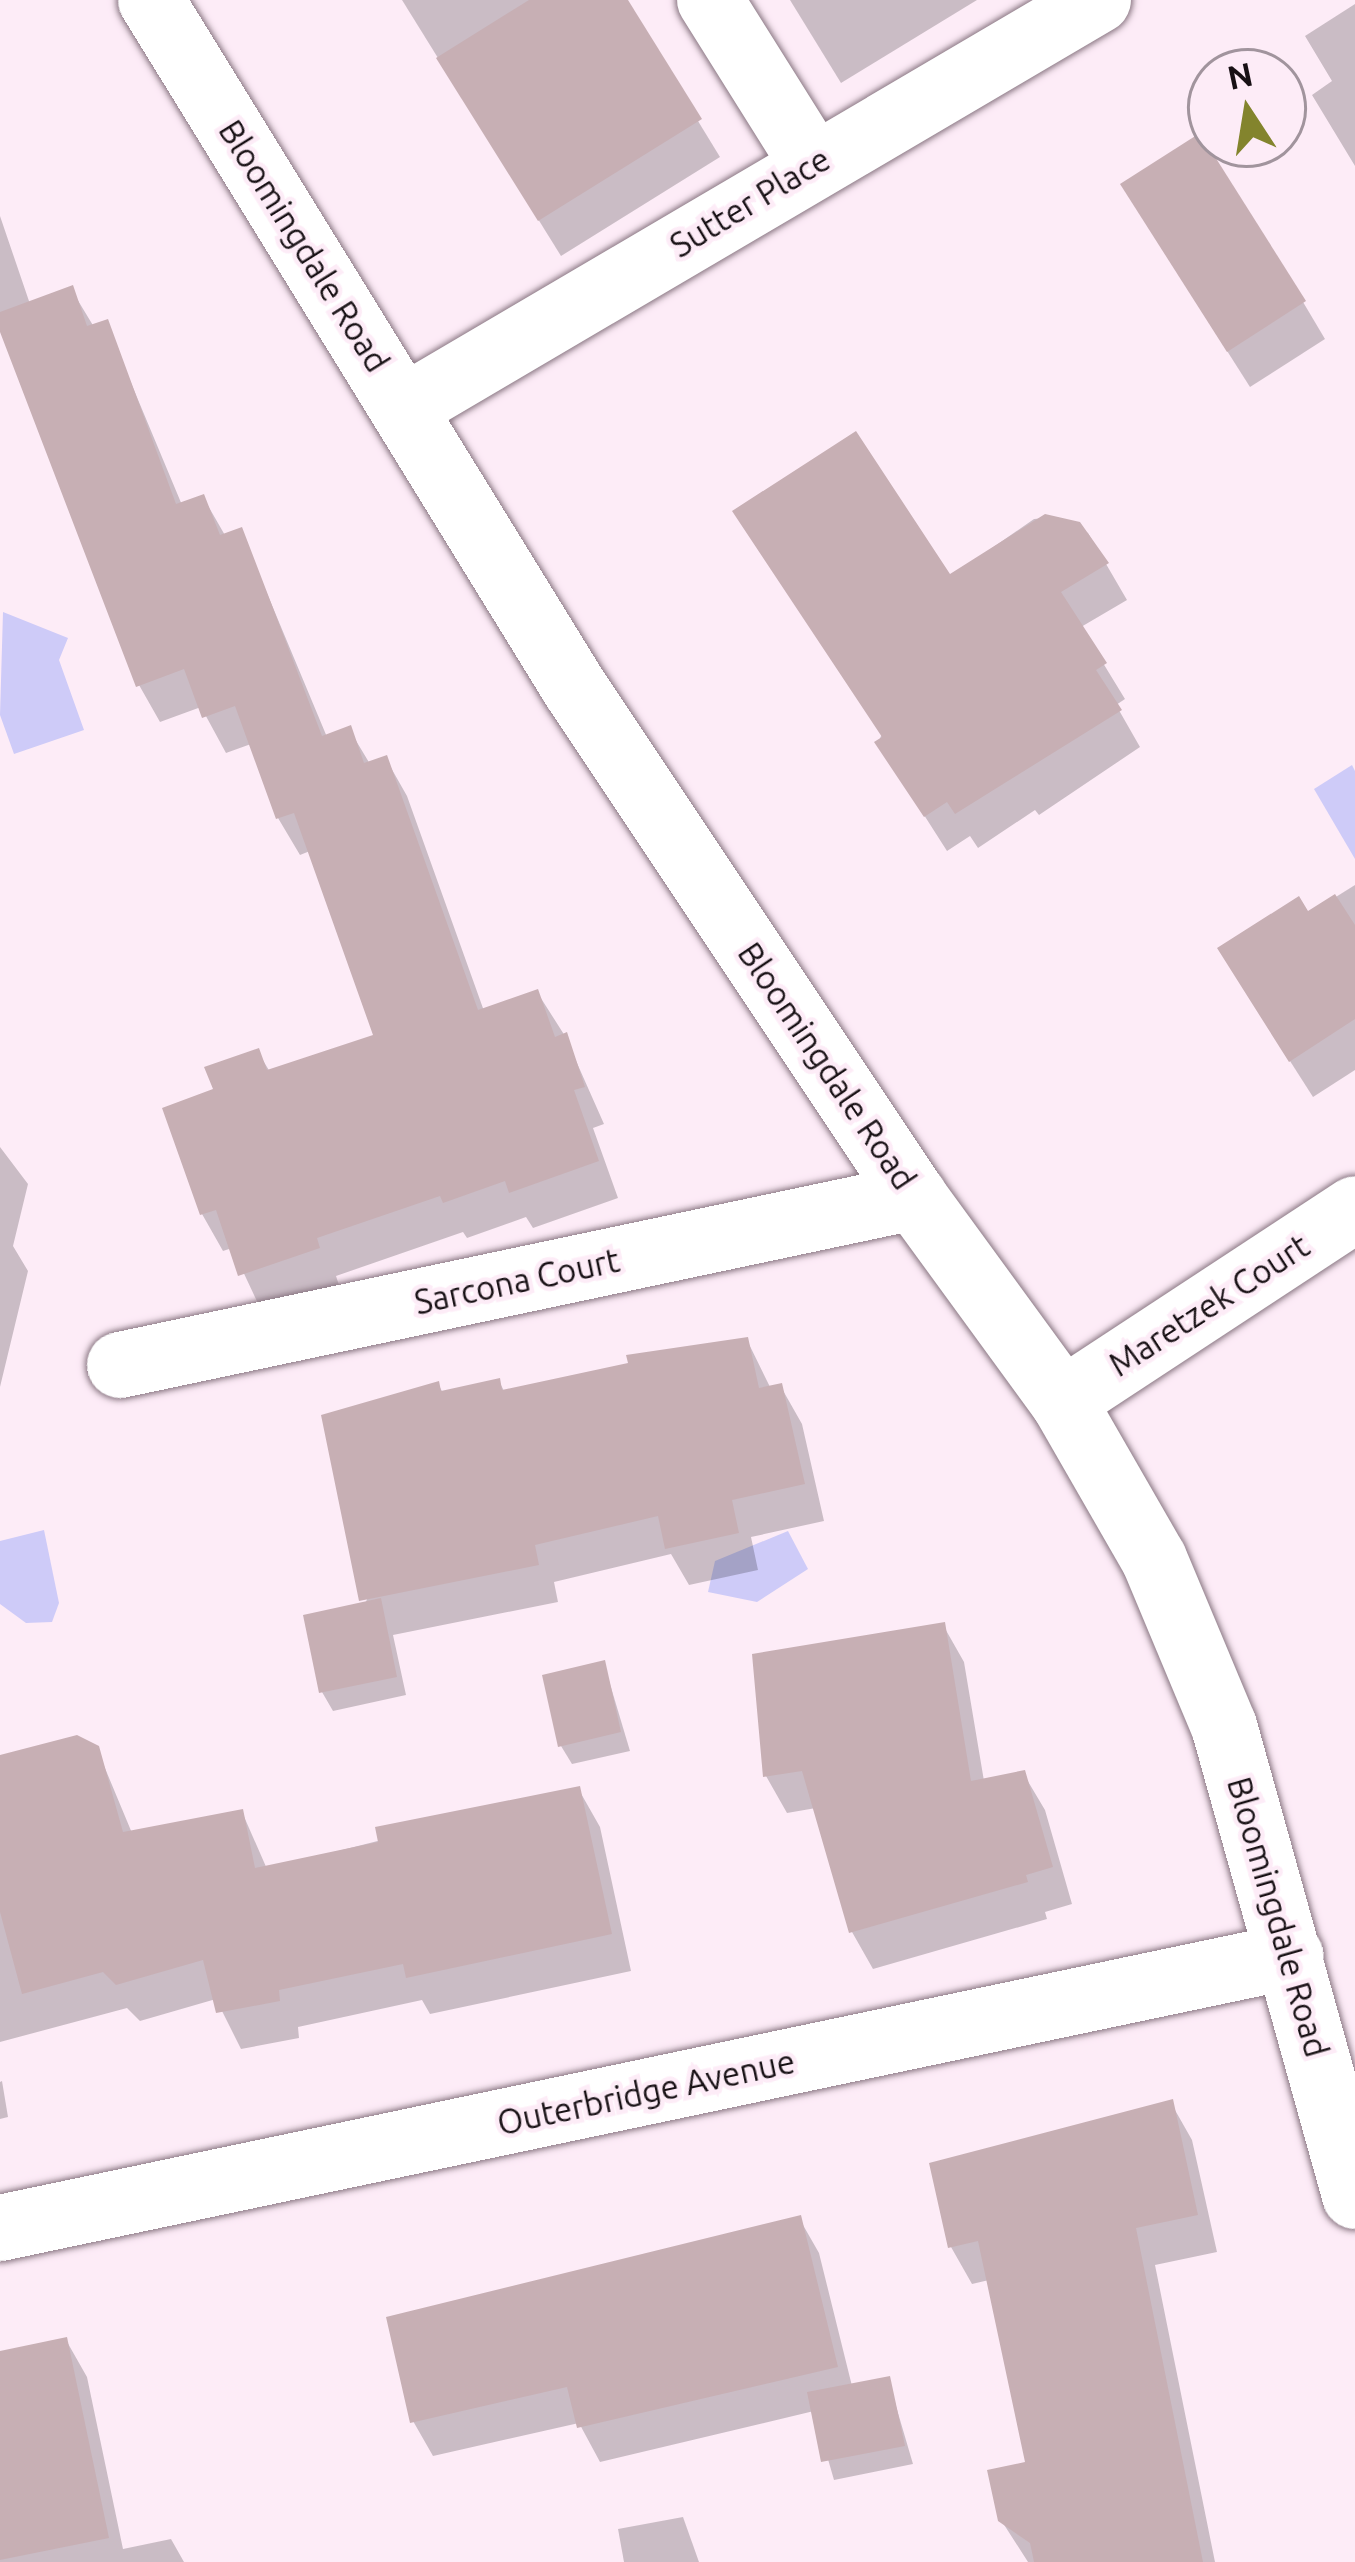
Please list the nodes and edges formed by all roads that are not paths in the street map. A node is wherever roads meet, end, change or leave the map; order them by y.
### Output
1 (152, 0) edge
2 (710, 0) edge
3 (1098, 0) edge
4 (813, 164) junction
5 (404, 408) junction
6 (914, 1197) junction
7 (1355, 1209) edge
8 (120, 1364) dead end
9 (1063, 1401) junction
10 (1291, 1956) junction
11 (1355, 2196) edge
12 (0, 2228) edge

1 - 5 street, Bloomingdale Road
2 - 4 street
3 - 4 street, Sutter Place
4 - 5 street, Sutter Place
5 - 6 street, Bloomingdale Road
6 - 8 street, Sarcona Court
6 - 9 street, Bloomingdale Road
7 - 9 street, Maretzek Court
9 - 10 street, Bloomingdale Road
10 - 11 street, Bloomingdale Road
10 - 12 street, Outerbridge Avenue

